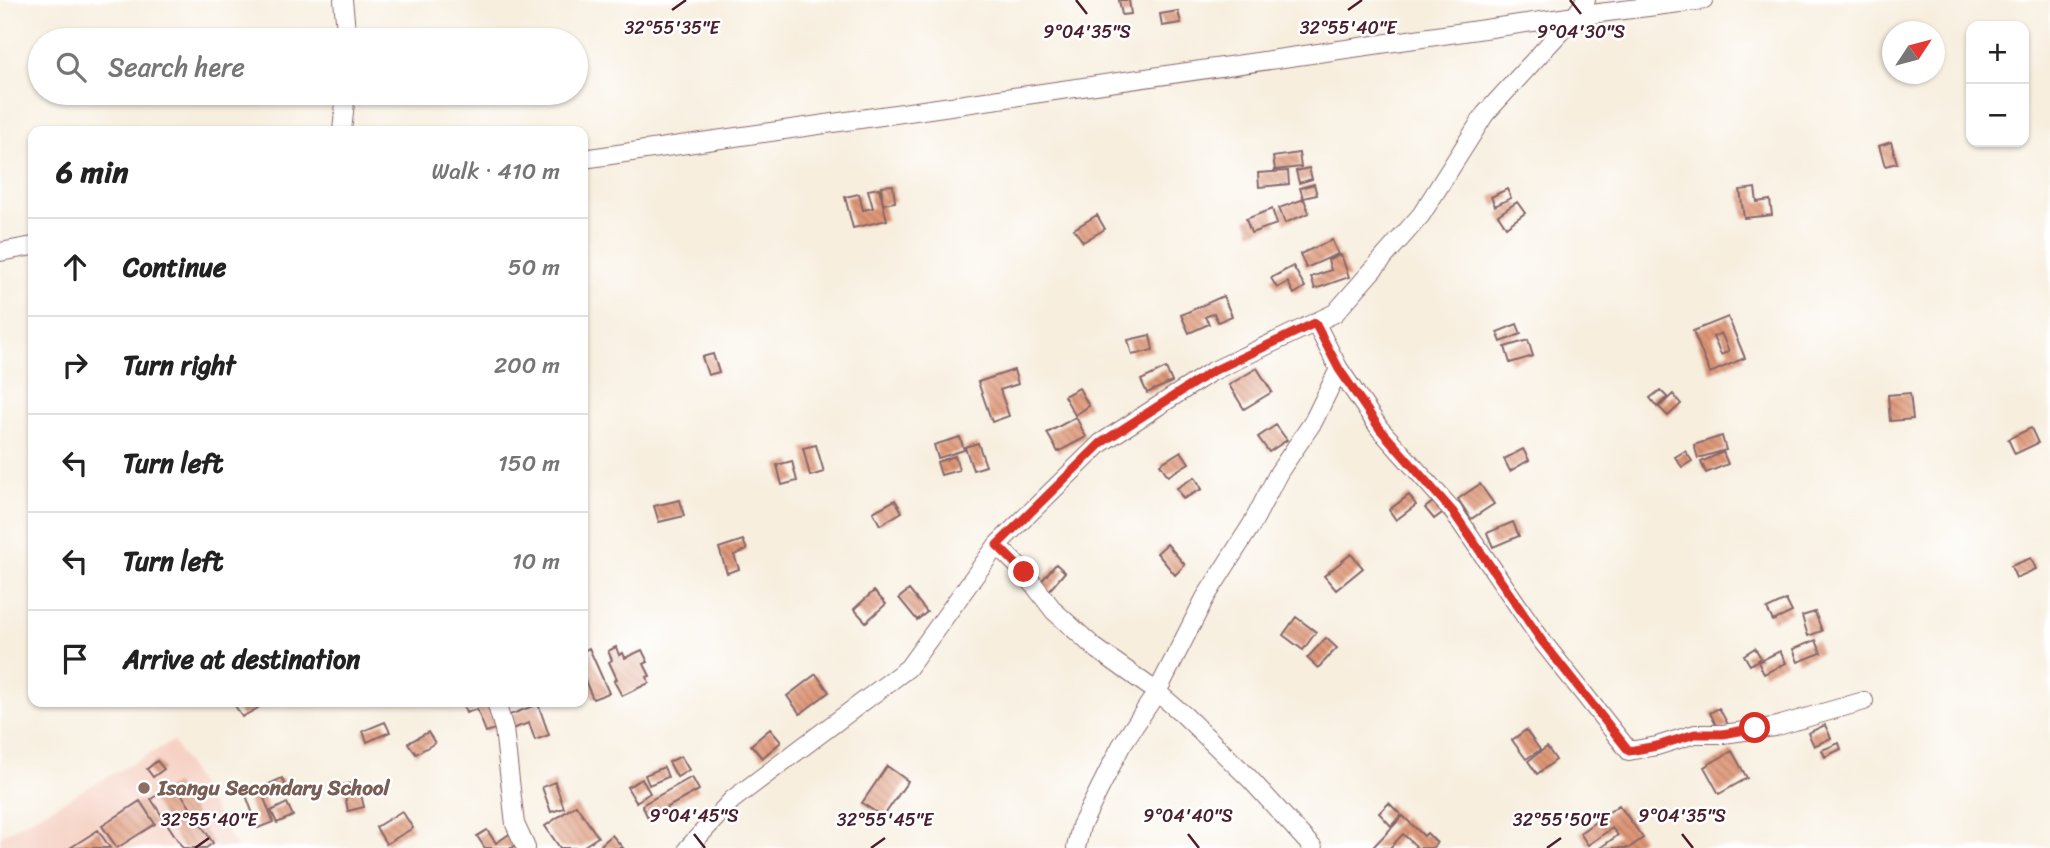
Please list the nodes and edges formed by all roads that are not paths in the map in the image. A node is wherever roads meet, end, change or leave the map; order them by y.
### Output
1 (343, 0) edge
2 (1586, 0) edge
3 (1704, 0) edge
4 (1575, 16) junction
5 (346, 28) edge
6 (345, 105) edge
7 (343, 126) edge
8 (588, 158) edge
9 (28, 247) edge
10 (0, 252) edge
11 (1315, 323) junction
12 (1339, 369) junction
13 (997, 545) junction
14 (1157, 692) junction
15 (1864, 701) dead end
16 (497, 707) edge
17 (526, 848) edge
18 (688, 848) edge
19 (1076, 848) edge
20 (1313, 848) edge

1 - 5 street
2 - 4 street
3 - 4 street
4 - 8 street
4 - 11 street
6 - 7 street
9 - 10 street
11 - 12 street
11 - 13 street
12 - 14 street
12 - 15 street
13 - 14 street
13 - 18 street
14 - 19 street
14 - 20 street
16 - 17 street

